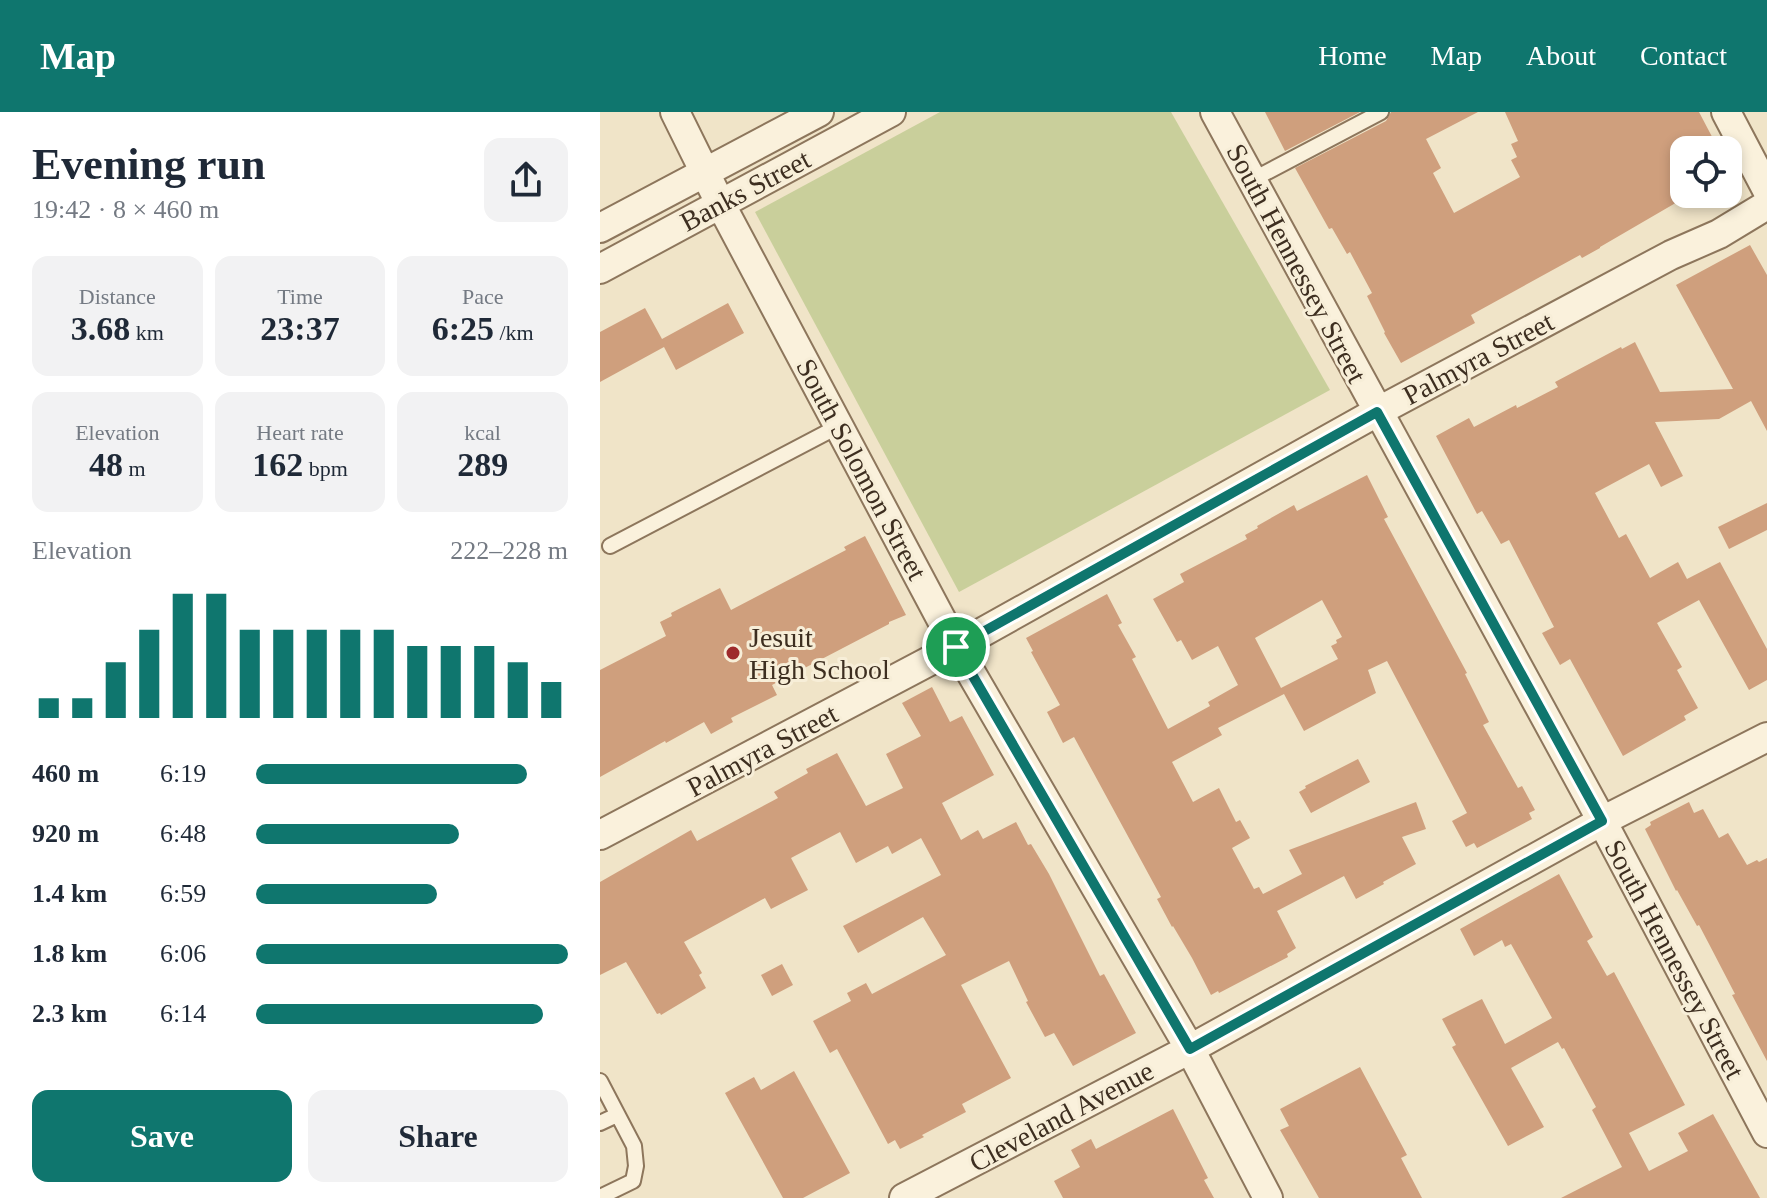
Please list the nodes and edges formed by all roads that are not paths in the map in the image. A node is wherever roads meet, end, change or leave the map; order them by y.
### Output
1 (675, 112) edge
2 (819, 112) edge
3 (891, 112) edge
4 (1215, 112) edge
5 (1381, 112) edge
6 (1726, 112) edge
7 (705, 172) junction
8 (1252, 180) junction
9 (1767, 190) edge
10 (720, 203) junction
11 (1767, 205) edge
12 (600, 228) edge
13 (600, 269) edge
14 (1377, 412) junction
15 (839, 426) junction
16 (610, 546) dead end
17 (956, 647) junction
18 (1767, 737) edge
19 (1602, 821) junction
20 (600, 835) edge
21 (1190, 1049) junction
22 (600, 1081) edge
23 (617, 1115) junction
24 (600, 1123) edge
25 (1767, 1133) edge
26 (600, 1197) edge
27 (904, 1198) edge
28 (1268, 1198) edge

1 - 7 street, South Solomon Street
2 - 7 street, Banks Street
3 - 10 street, Banks Street
4 - 8 street, South Hennessey Street
5 - 8 lane
6 - 9 street
7 - 10 street, South Solomon Street
7 - 12 street, Banks Street
8 - 14 street, South Hennessey Street
10 - 13 street, Banks Street
10 - 15 street, South Solomon Street
11 - 14 street, Palmyra Street
14 - 17 street, Palmyra Street
14 - 19 street, South Hennessey Street
15 - 16 lane
15 - 17 street, South Solomon Street
17 - 20 street, Palmyra Street
17 - 21 street, South Solomon Street
18 - 19 street, Cleveland Avenue
19 - 21 street, Cleveland Avenue
19 - 25 street, South Hennessey Street
21 - 27 street, Cleveland Avenue
21 - 28 street, South Solomon Street
22 - 23 lane
23 - 24 lane
23 - 26 lane

